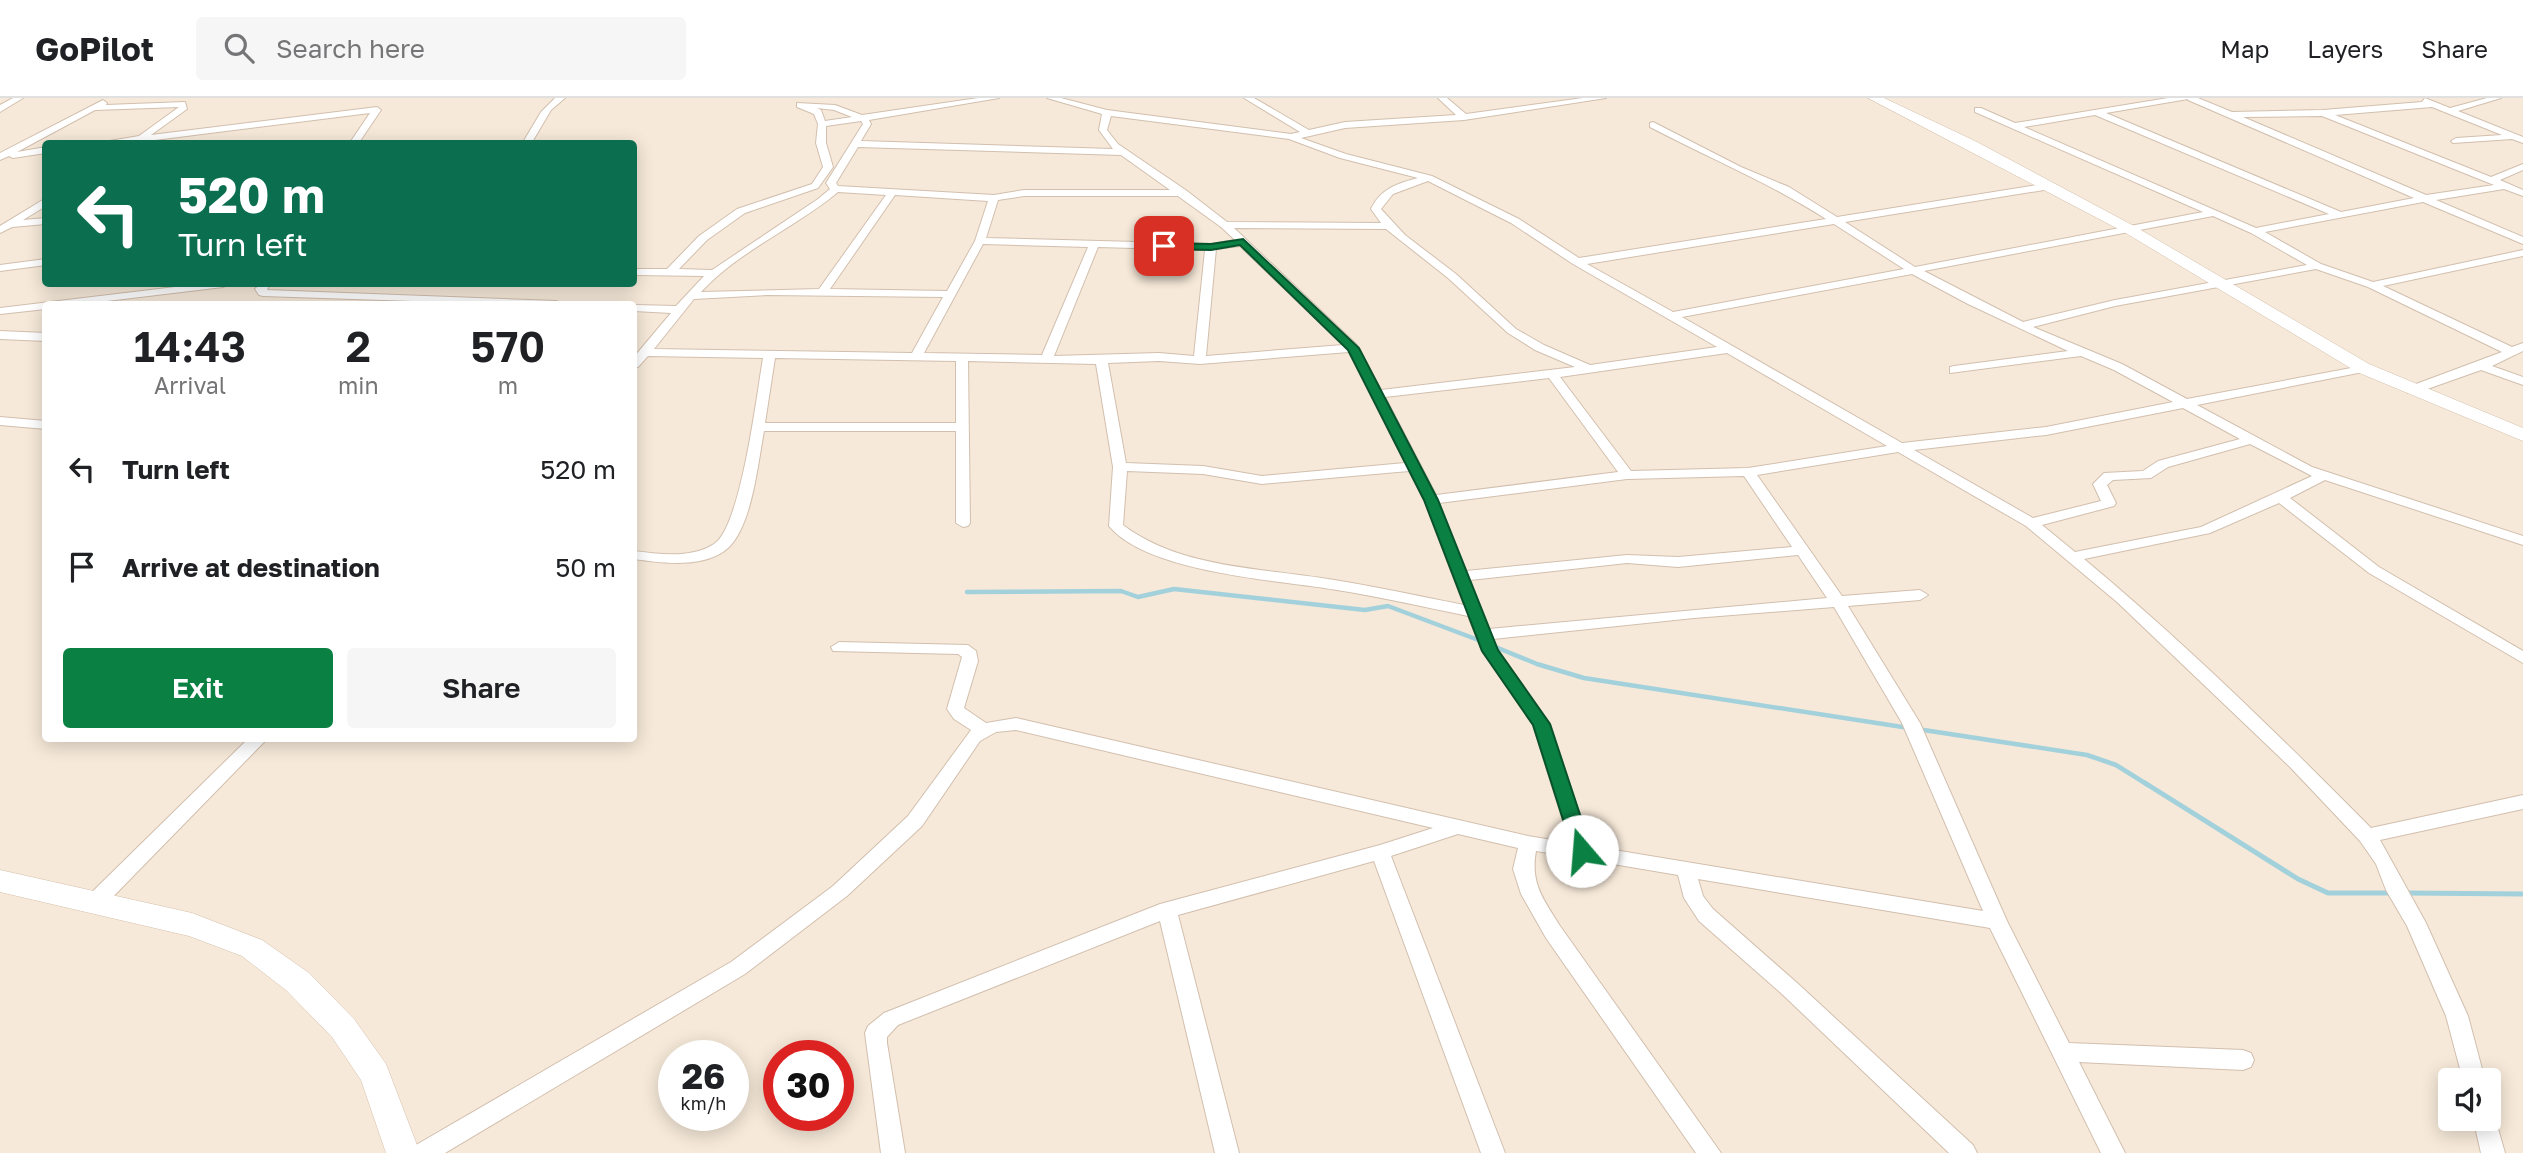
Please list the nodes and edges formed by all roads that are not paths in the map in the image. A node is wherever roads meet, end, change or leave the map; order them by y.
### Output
1 (19, 98) edge
2 (113, 98) edge
3 (561, 98) edge
4 (995, 98) edge
5 (1053, 98) edge
6 (1248, 98) edge
7 (1442, 98) edge
8 (1602, 98) edge
9 (1874, 98) edge
10 (2184, 98) edge
11 (2191, 98) edge
12 (2417, 98) edge
13 (2497, 98) edge
14 (1590, 99) edge
15 (797, 101) edge
16 (2433, 104) junction
17 (0, 108) edge
18 (96, 108) junction
19 (1978, 110) dead end
20 (2449, 111) junction
21 (2095, 112) junction
22 (1107, 113) junction
23 (2323, 113) junction
24 (2227, 115) junction
25 (1464, 117) junction
26 (864, 118) junction
27 (822, 124) junction
28 (1653, 125) dead end
29 (2014, 126) junction
30 (1307, 133) junction
31 (1291, 137) junction
32 (2519, 139) edge
33 (137, 140) edge
34 (144, 140) edge
35 (356, 140) edge
36 (528, 140) edge
37 (2456, 141) dead end
38 (854, 144) junction
39 (42, 151) edge
40 (1123, 152) junction
41 (0, 159) edge
42 (2523, 167) edge
43 (1429, 178) junction
44 (2492, 180) junction
45 (2050, 186) junction
46 (2505, 186) junction
47 (836, 189) junction
48 (1184, 193) junction
49 (2523, 193) edge
50 (891, 194) junction
51 (994, 198) junction
52 (2423, 199) junction
53 (42, 204) edge
54 (2215, 213) junction
55 (2340, 215) junction
56 (42, 222) edge
57 (1836, 222) junction
58 (1225, 225) junction
59 (1392, 226) junction
60 (3, 228) edge
61 (2129, 229) junction
62 (2255, 231) junction
63 (2523, 240) edge
64 (980, 241) junction
65 (1243, 242) junction
66 (1094, 244) junction
67 (1211, 247) junction
68 (2523, 253) edge
69 (42, 262) edge
70 (1577, 262) junction
71 (2317, 266) junction
72 (0, 268) edge
73 (1913, 270) junction
74 (637, 272) edge
75 (669, 273) junction
76 (714, 273) junction
77 (2222, 282) junction
78 (2372, 285) junction
79 (197, 287) edge
80 (263, 287) edge
81 (822, 293) junction
82 (951, 294) junction
83 (691, 296) junction
84 (77, 301) edge
85 (496, 301) edge
86 (42, 305) edge
87 (637, 308) edge
88 (0, 310) edge
89 (678, 310) junction
90 (1671, 316) junction
91 (2022, 326) junction
92 (0, 335) edge
93 (42, 337) edge
94 (1353, 348) junction
95 (1729, 349) junction
96 (2517, 350) edge
97 (644, 352) junction
98 (2083, 352) junction
99 (769, 356) junction
100 (916, 357) junction
101 (962, 358) junction
102 (1048, 358) junction
103 (637, 360) edge
104 (1101, 360) junction
105 (1200, 360) junction
106 (2481, 366) junction
107 (2363, 368) junction
108 (1589, 369) junction
109 (1954, 370) dead end
110 (1552, 374) junction
111 (2523, 381) edge
112 (2412, 390) junction
113 (1379, 394) junction
114 (2187, 405) junction
115 (0, 421) edge
116 (42, 425) edge
117 (757, 427) junction
118 (962, 427) junction
119 (2523, 435) edge
120 (2250, 440) junction
121 (1897, 448) junction
122 (1415, 466) junction
123 (1120, 467) junction
124 (1748, 472) junction
125 (1627, 475) junction
126 (2323, 476) junction
127 (2283, 496) junction
128 (1431, 500) junction
129 (963, 523) dead end
130 (2031, 523) junction
131 (2523, 541) edge
132 (1804, 550) junction
133 (637, 555) edge
134 (2074, 557) junction
135 (1461, 576) junction
136 (1920, 595) dead end
137 (1839, 603) junction
138 (1475, 612) junction
139 (1486, 641) junction
140 (839, 647) dead end
141 (2523, 658) edge
142 (983, 729) junction
143 (256, 742) edge
144 (2523, 802) edge
145 (1454, 828) junction
146 (2367, 836) junction
147 (1528, 844) junction
148 (1582, 851) junction
149 (1380, 852) junction
150 (1687, 872) junction
151 (0, 881) edge
152 (96, 901) junction
153 (1167, 910) junction
154 (1997, 922) junction
155 (2063, 1052) junction
156 (2243, 1060) dead end
157 (2471, 1068) edge
158 (2487, 1131) edge
159 (403, 1153) edge
160 (424, 1153) edge
161 (893, 1153) edge
162 (1227, 1153) edge
163 (1493, 1153) edge
164 (1709, 1153) edge
165 (1965, 1153) edge
166 (2113, 1153) edge
167 (2493, 1153) edge

1 - 17 street
2 - 18 street
3 - 36 street
4 - 26 street
5 - 22 street
6 - 30 street
7 - 25 street
8 - 14 street
9 - 45 street
10 - 21 street
11 - 24 street
12 - 16 street
13 - 20 street
14 - 25 street
15 - 26 street
15 - 27 street
16 - 20 street
16 - 23 street
18 - 33 street
18 - 41 street
19 - 29 street
20 - 32 street
21 - 29 street
21 - 55 street
22 - 31 street
22 - 40 street
23 - 24 street
23 - 44 street
24 - 52 street
25 - 30 street
26 - 27 street
26 - 38 street
27 - 75 street
28 - 57 street
29 - 54 street
30 - 31 street
31 - 43 street
32 - 37 street
34 - 35 street
38 - 40 street
38 - 47 street
39 - 41 street
40 - 48 street
42 - 44 street
43 - 59 street
43 - 70 street
44 - 46 street
45 - 57 street
45 - 61 street
46 - 49 street
46 - 52 street
47 - 50 street
47 - 76 street
48 - 51 street
48 - 58 street
50 - 51 street
50 - 81 street
51 - 64 street
52 - 55 street
52 - 63 street
53 - 60 street
54 - 61 street
54 - 62 street
55 - 62 street
56 - 60 street
57 - 70 street
57 - 73 street
58 - 59 street
58 - 65 street
59 - 108 street
61 - 73 street
61 - 77 street
62 - 71 street
64 - 66 street
64 - 82 street
65 - 67 street
65 - 94 street
66 - 67 street
66 - 102 street
67 - 105 street
68 - 78 street
69 - 72 street
70 - 90 street
71 - 77 street
71 - 78 street
73 - 90 street
73 - 91 street
74 - 75 street
75 - 76 street
76 - 83 street
77 - 91 street
77 - 107 street
78 - 96 street
79 - 84 street
80 - 85 street
81 - 82 street
81 - 83 street
82 - 100 street
83 - 89 street
86 - 88 street
87 - 89 street
89 - 97 street
90 - 95 street
91 - 98 street
92 - 93 street
94 - 105 street
94 - 113 street
95 - 108 street
95 - 121 street
96 - 106 street
97 - 99 street
97 - 103 street
98 - 109 street
98 - 114 street
99 - 100 street
99 - 117 street
100 - 101 street
101 - 102 street
101 - 118 street
102 - 104 street
104 - 105 street
104 - 123 street
106 - 111 street
106 - 112 street
107 - 112 street
107 - 114 street
108 - 110 street
110 - 113 street
110 - 125 street
112 - 119 street
113 - 122 street
114 - 120 street
114 - 121 street
115 - 116 street
117 - 118 street
117 - 133 street
118 - 129 street
120 - 126 street
120 - 130 street
121 - 124 street
121 - 130 street
122 - 123 street
122 - 128 street
123 - 138 street
124 - 125 street
124 - 132 street
125 - 128 street
126 - 127 street
126 - 131 street
127 - 134 street
127 - 141 street
128 - 135 street
130 - 134 street
132 - 135 street
132 - 137 street
134 - 146 street
135 - 138 street
136 - 137 street
137 - 139 street
137 - 154 street
138 - 139 street
139 - 148 street
140 - 142 street
142 - 145 street
142 - 160 street
143 - 152 street
144 - 146 street
145 - 147 street
145 - 149 street
146 - 157 street
147 - 148 street
147 - 164 street
148 - 150 street
149 - 153 street
149 - 163 street
150 - 154 street
150 - 165 street
151 - 152 street
152 - 159 street
153 - 161 street
153 - 162 street
154 - 155 street
155 - 156 street
155 - 166 street
158 - 167 street

